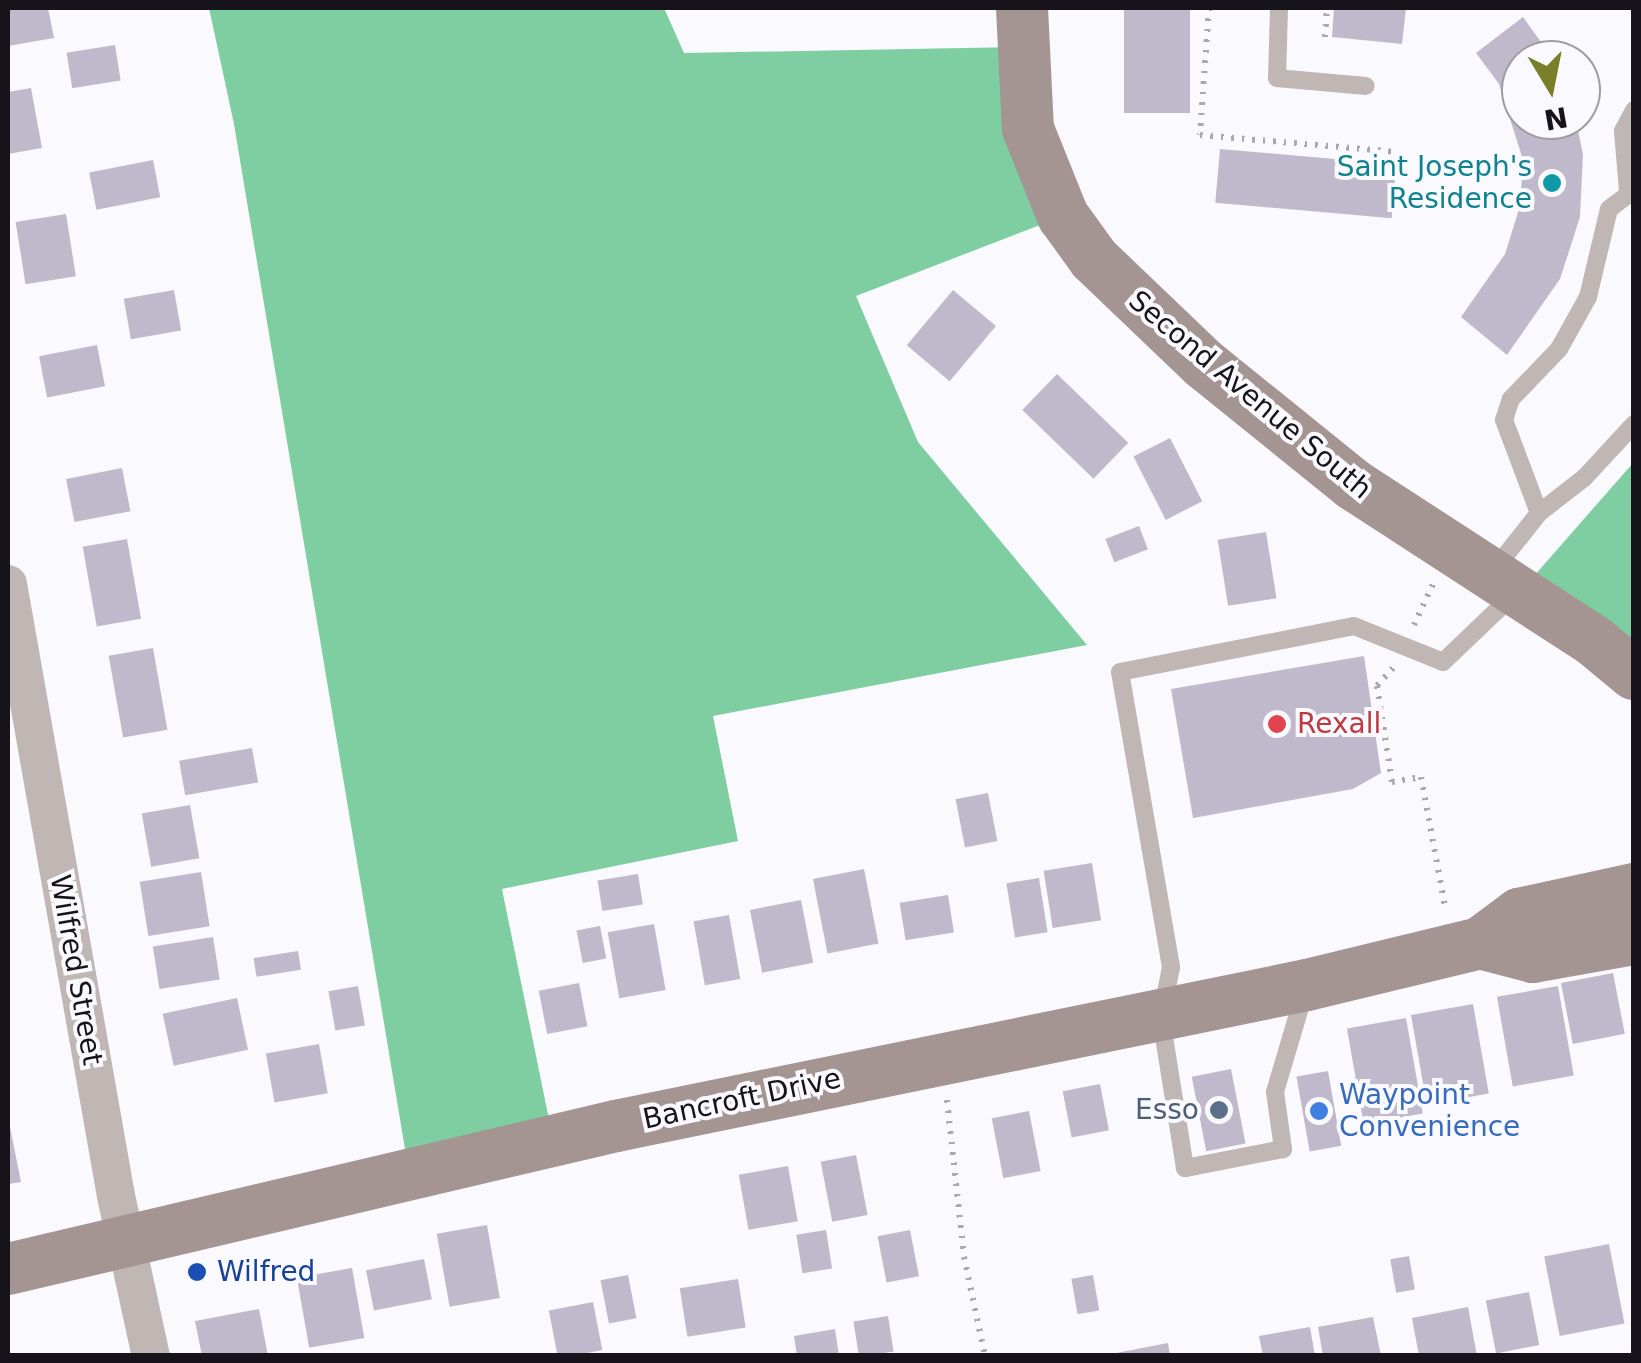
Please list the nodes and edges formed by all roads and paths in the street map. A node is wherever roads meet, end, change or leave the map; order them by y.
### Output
1 (1022, 8) edge
2 (1209, 8) edge
3 (1280, 8) edge
4 (1327, 8) edge
5 (1324, 37) dead end
6 (1366, 86) dead end
7 (1634, 110) edge
8 (1398, 152) dead end
9 (1631, 191) edge
10 (1634, 424) edge
11 (1539, 513) junction
12 (1485, 572) junction
13 (8, 584) edge
14 (1404, 646) junction
15 (1634, 674) edge
16 (1634, 890) edge
17 (1462, 925) junction
18 (1634, 939) edge
19 (1307, 984) junction
20 (1161, 1018) junction
21 (943, 1059) junction
22 (128, 1240) junction
23 (8, 1269) edge
24 (151, 1356) edge
25 (984, 1356) edge

1 - 12 main road, Second Avenue South
2 - 8 path
3 - 6 lane
4 - 5 path
7 - 9 lane
9 - 11 lane
10 - 11 lane
11 - 12 lane
12 - 14 path
12 - 14 lane
12 - 15 main road, Second Avenue South
13 - 22 street, Wilfred Street
14 - 17 path
14 - 20 lane
16 - 17 main road, Bancroft Drive
17 - 18 main road, Bancroft Drive
17 - 19 main road, Bancroft Drive
19 - 20 main road, Bancroft Drive
19 - 20 lane
20 - 21 main road, Bancroft Drive
21 - 22 main road, Bancroft Drive
21 - 25 path
22 - 23 main road, Bancroft Drive
22 - 24 street, Wilfred Street

